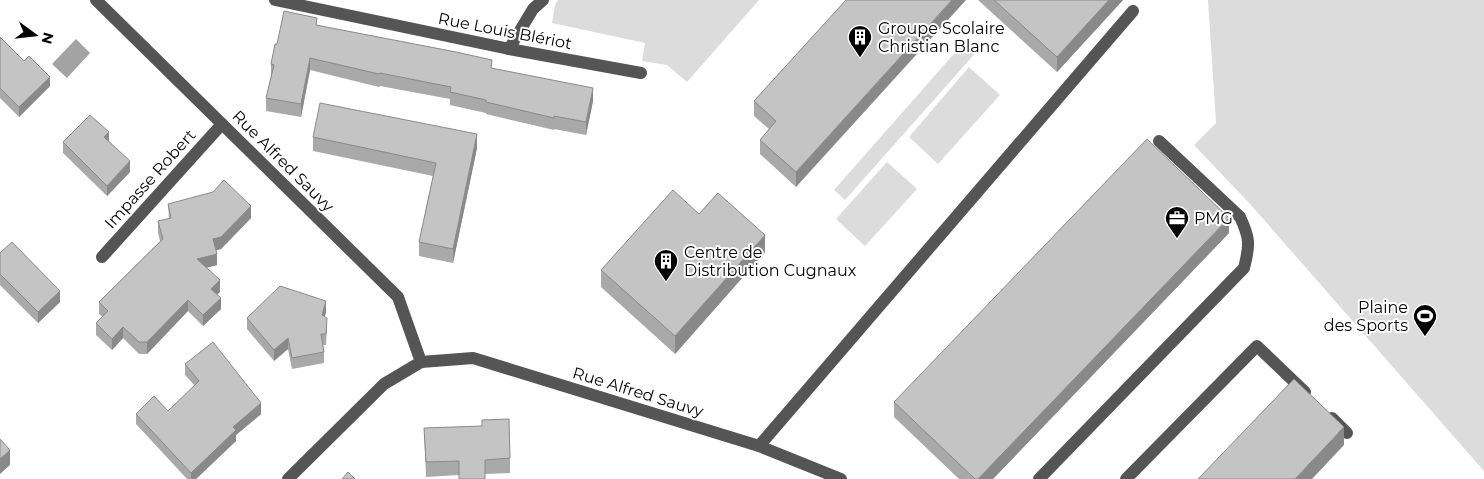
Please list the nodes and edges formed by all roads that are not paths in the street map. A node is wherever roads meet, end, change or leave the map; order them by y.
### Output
1 (96, 0) edge
2 (275, 0) edge
3 (544, 0) edge
4 (1133, 11) dead end
5 (509, 49) junction
6 (641, 72) dead end
7 (222, 124) junction
8 (1160, 141) dead end
9 (102, 257) dead end
10 (420, 362) junction
11 (1347, 433) dead end
12 (759, 446) junction
13 (288, 479) edge
14 (841, 479) edge
15 (1039, 479) edge
16 (1126, 479) edge

1 - 7 street, Rue Alfred Sauvy
2 - 5 street, Rue Louis Blériot
3 - 5 street
4 - 12 street
5 - 6 street, Rue Louis Blériot
7 - 9 street, Impasse Robert
7 - 10 street, Rue Alfred Sauvy
8 - 15 street
10 - 12 street, Rue Alfred Sauvy
10 - 13 street, Rue Alfred Sauvy
11 - 16 street
12 - 14 street, Rue Alfred Sauvy

